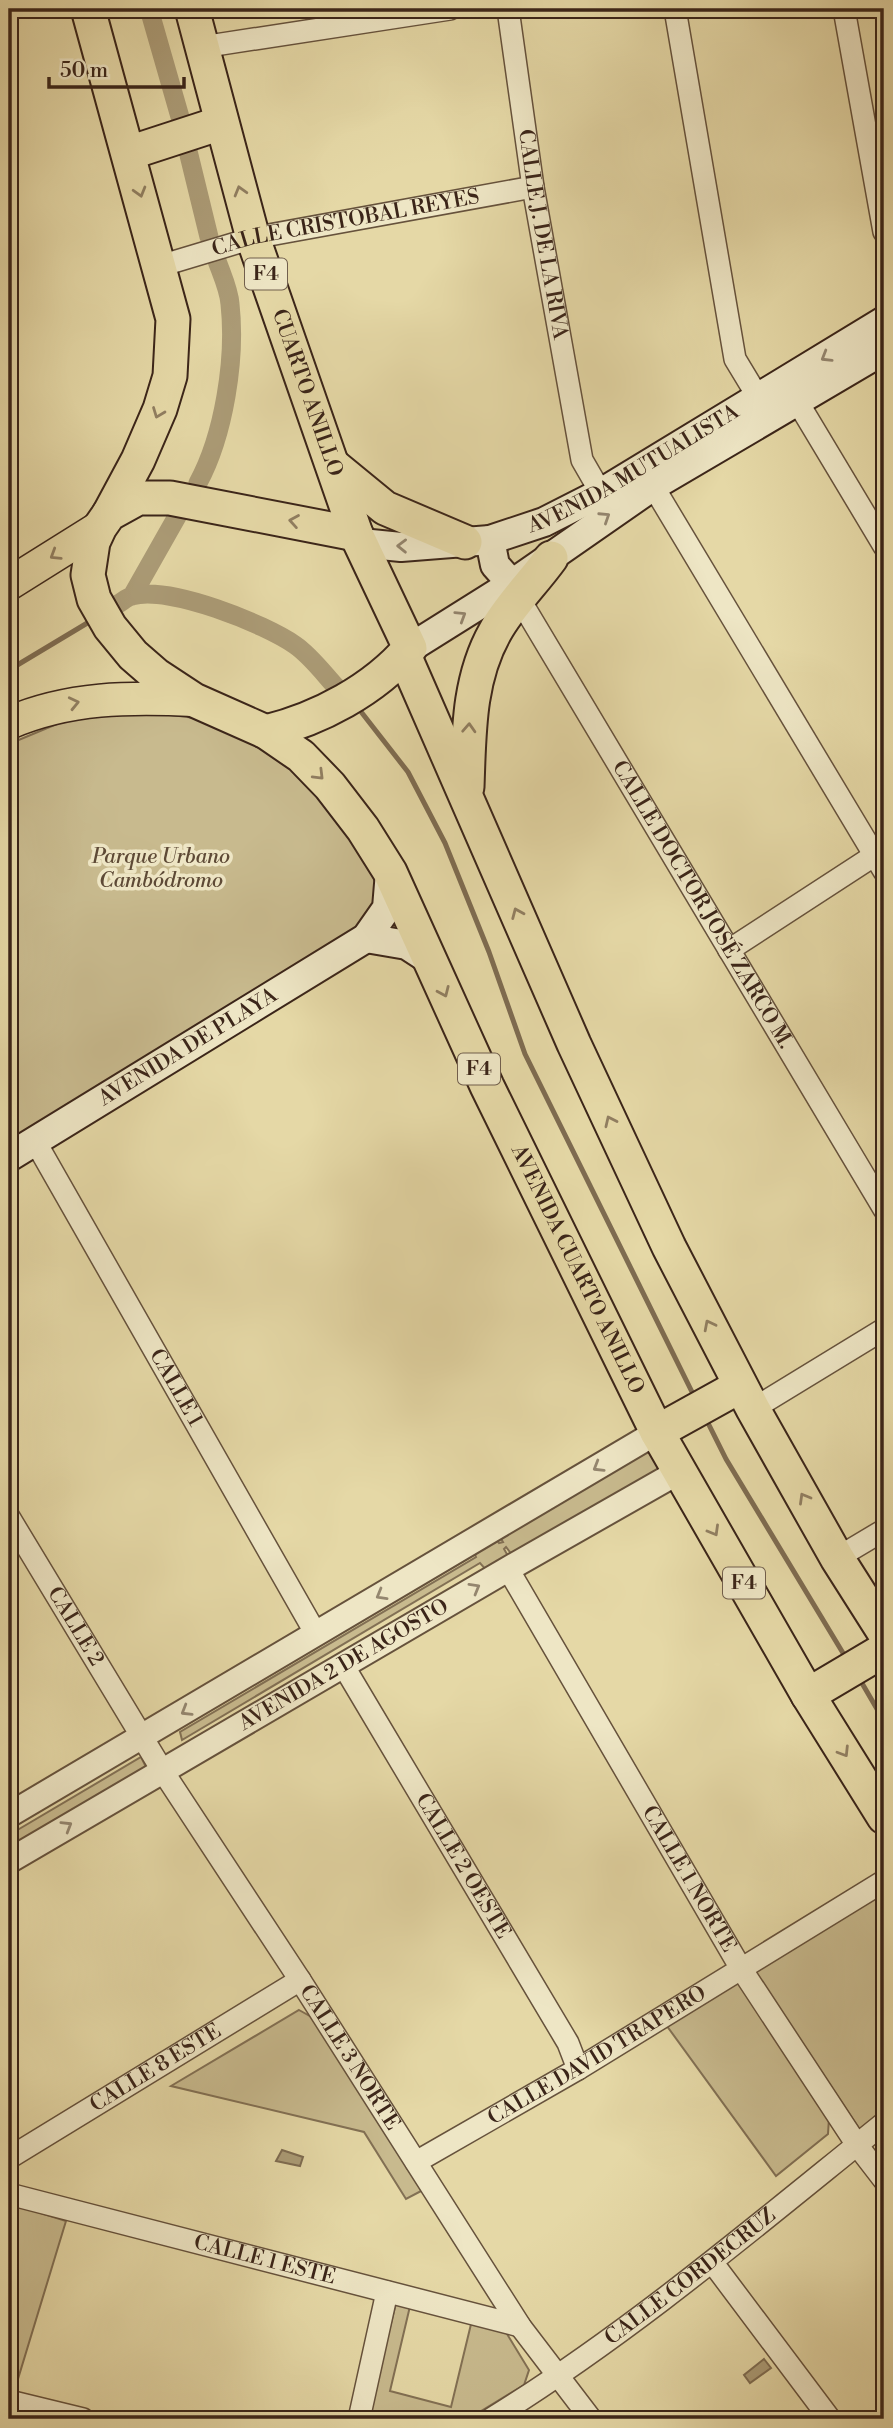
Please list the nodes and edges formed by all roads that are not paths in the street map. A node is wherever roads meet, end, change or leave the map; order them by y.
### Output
1 (88, 9) edge
2 (192, 9) edge
3 (450, 9) edge
4 (508, 9) edge
5 (675, 9) edge
6 (844, 9) edge
7 (336, 18) edge
8 (202, 47) junction
9 (210, 127) junction
10 (129, 153) junction
11 (533, 187) junction
12 (884, 232) edge
13 (243, 241) junction
14 (160, 265) junction
15 (884, 321) edge
16 (884, 349) edge
17 (758, 397) junction
18 (797, 401) junction
19 (331, 464) junction
20 (653, 486) junction
21 (601, 493) junction
22 (105, 520) junction
23 (358, 539) junction
24 (477, 541) junction
25 (884, 546) edge
26 (551, 558) joint
27 (9, 584) edge
28 (516, 592) junction
29 (407, 651) junction
30 (194, 700) junction
31 (9, 723) edge
32 (266, 732) junction
33 (466, 796) junction
34 (879, 863) edge
35 (390, 872) junction
36 (366, 938) junction
37 (729, 950) junction
38 (430, 960) junction
39 (35, 1141) junction
40 (9, 1157) edge
41 (884, 1209) edge
42 (884, 1329) edge
43 (739, 1396) junction
44 (667, 1427) junction
45 (680, 1471) junction
46 (9, 1517) edge
47 (884, 1530) edge
48 (837, 1558) junction
49 (508, 1569) junction
50 (316, 1634) junction
51 (882, 1645) edge
52 (343, 1665) junction
53 (815, 1690) junction
54 (142, 1736) junction
55 (162, 1770) junction
56 (9, 1815) edge
57 (884, 1817) edge
58 (9, 1861) edge
59 (884, 1881) edge
60 (740, 1967) junction
61 (300, 1980) junction
62 (578, 2069) junction
63 (884, 2123) edge
64 (858, 2145) junction
65 (9, 2158) edge
66 (416, 2162) junction
67 (884, 2179) edge
68 (9, 2194) edge
69 (712, 2262) junction
70 (387, 2292) junction
71 (520, 2326) junction
72 (559, 2377) junction
73 (9, 2401) edge
74 (83, 2419) edge
75 (359, 2419) edge
76 (491, 2419) edge
77 (591, 2419) edge
78 (831, 2419) edge

1 - 10 highway, F4
2 - 8 highway, CUARTO ANILLO / F4
3 - 7 street
4 - 11 street, CALLE J. DE LA RIVA
5 - 17 street
6 - 12 street
7 - 8 street
8 - 9 highway, CUARTO ANILLO / F4
9 - 10 highway
13 -> 9 highway, CUARTO ANILLO / F4
10 -> 14 highway, F4
11 - 13 street, CALLE CRISTOBAL REYES
11 - 21 street, CALLE J. DE LA RIVA
13 - 14 street, CALLE CRISTOBAL REYES
13 - 19 highway, CUARTO ANILLO / F4
14 -> 22 highway, F4
15 -> 17 main road, AVENIDA MUTUALISTA
16 - 18 main road, AVENIDA MUTUALISTA
17 - 21 main road, AVENIDA MUTUALISTA
18 - 20 main road, AVENIDA MUTUALISTA
18 - 25 street
19 - 23 highway, CUARTO ANILLO / F4
19 - 24 highway
26 -> 20 main road, AVENIDA MUTUALISTA
20 - 34 street
21 - 24 main road, AVENIDA MUTUALISTA
23 -> 22 highway
22 -> 27 main road
22 - 30 highway, F4
24 -> 23 main road, AVENIDA MUTUALISTA
23 - 29 highway, F4
24 - 28 main road
26 - 28 highway
29 -> 28 main road
33 -> 28 highway
28 - 37 street, CALLE DOCTOR JOSÉ ZARCO M.
29 - 32 highway
29 - 33 highway, F4
31 -> 30 main road
30 - 32 highway, F4
32 -> 35 highway, AVENIDA CUARTO ANILLO / F4
43 -> 33 highway, F4
34 - 37 street
35 - 36 main road, AVENIDA DE PLAYA
35 - 38 highway, AVENIDA CUARTO ANILLO / F4
36 - 38 main road
36 - 39 main road, AVENIDA DE PLAYA
37 - 41 street, CALLE DOCTOR JOSÉ ZARCO M.
38 -> 44 highway, AVENIDA CUARTO ANILLO / F4
39 - 40 main road, AVENIDA DE PLAYA
39 - 50 street, CALLE 1
42 - 43 street
43 - 44 highway
48 -> 43 highway, F4
44 - 45 highway, AVENIDA CUARTO ANILLO / F4
44 -> 50 street, AVENIDA 2 DE AGOSTO
45 - 49 street, AVENIDA 2 DE AGOSTO
45 -> 53 highway, AVENIDA CUARTO ANILLO / F4
46 - 54 street, CALLE 2
47 - 48 street
48 - 51 highway, F4
52 -> 49 street, AVENIDA 2 DE AGOSTO
49 - 60 street, CALLE 1 NORTE
50 -> 54 street, AVENIDA 2 DE AGOSTO
51 - 53 highway
52 - 55 street, AVENIDA 2 DE AGOSTO
52 - 62 street, CALLE 2 OESTE
53 -> 57 highway, AVENIDA CUARTO ANILLO / F4
54 - 55 street, CALLE 3 NORTE
54 - 56 street, AVENIDA 2 DE AGOSTO
58 -> 55 street, AVENIDA 2 DE AGOSTO
55 - 61 street, CALLE 3 NORTE
59 - 60 street, CALLE DAVID TRAPERO
60 - 62 street, CALLE DAVID TRAPERO
60 - 64 street, CALLE 1 NORTE
61 - 65 street, CALLE 8 ESTE
61 - 66 street, CALLE 3 NORTE
62 - 66 street, CALLE DAVID TRAPERO
63 - 64 street, CALLE CORDECRUZ
64 - 67 street, CALLE 1 NORTE
64 - 69 street, CALLE CORDECRUZ
66 - 71 street, CALLE 3 NORTE
68 - 70 street, CALLE 1 ESTE
69 - 72 street, CALLE CORDECRUZ
69 - 78 street
70 - 71 street, CALLE 1 ESTE
70 - 75 street
71 - 72 street, CALLE 3 NORTE
72 - 76 street, CALLE CORDECRUZ
72 - 77 street, CALLE 3 NORTE
73 - 74 street

